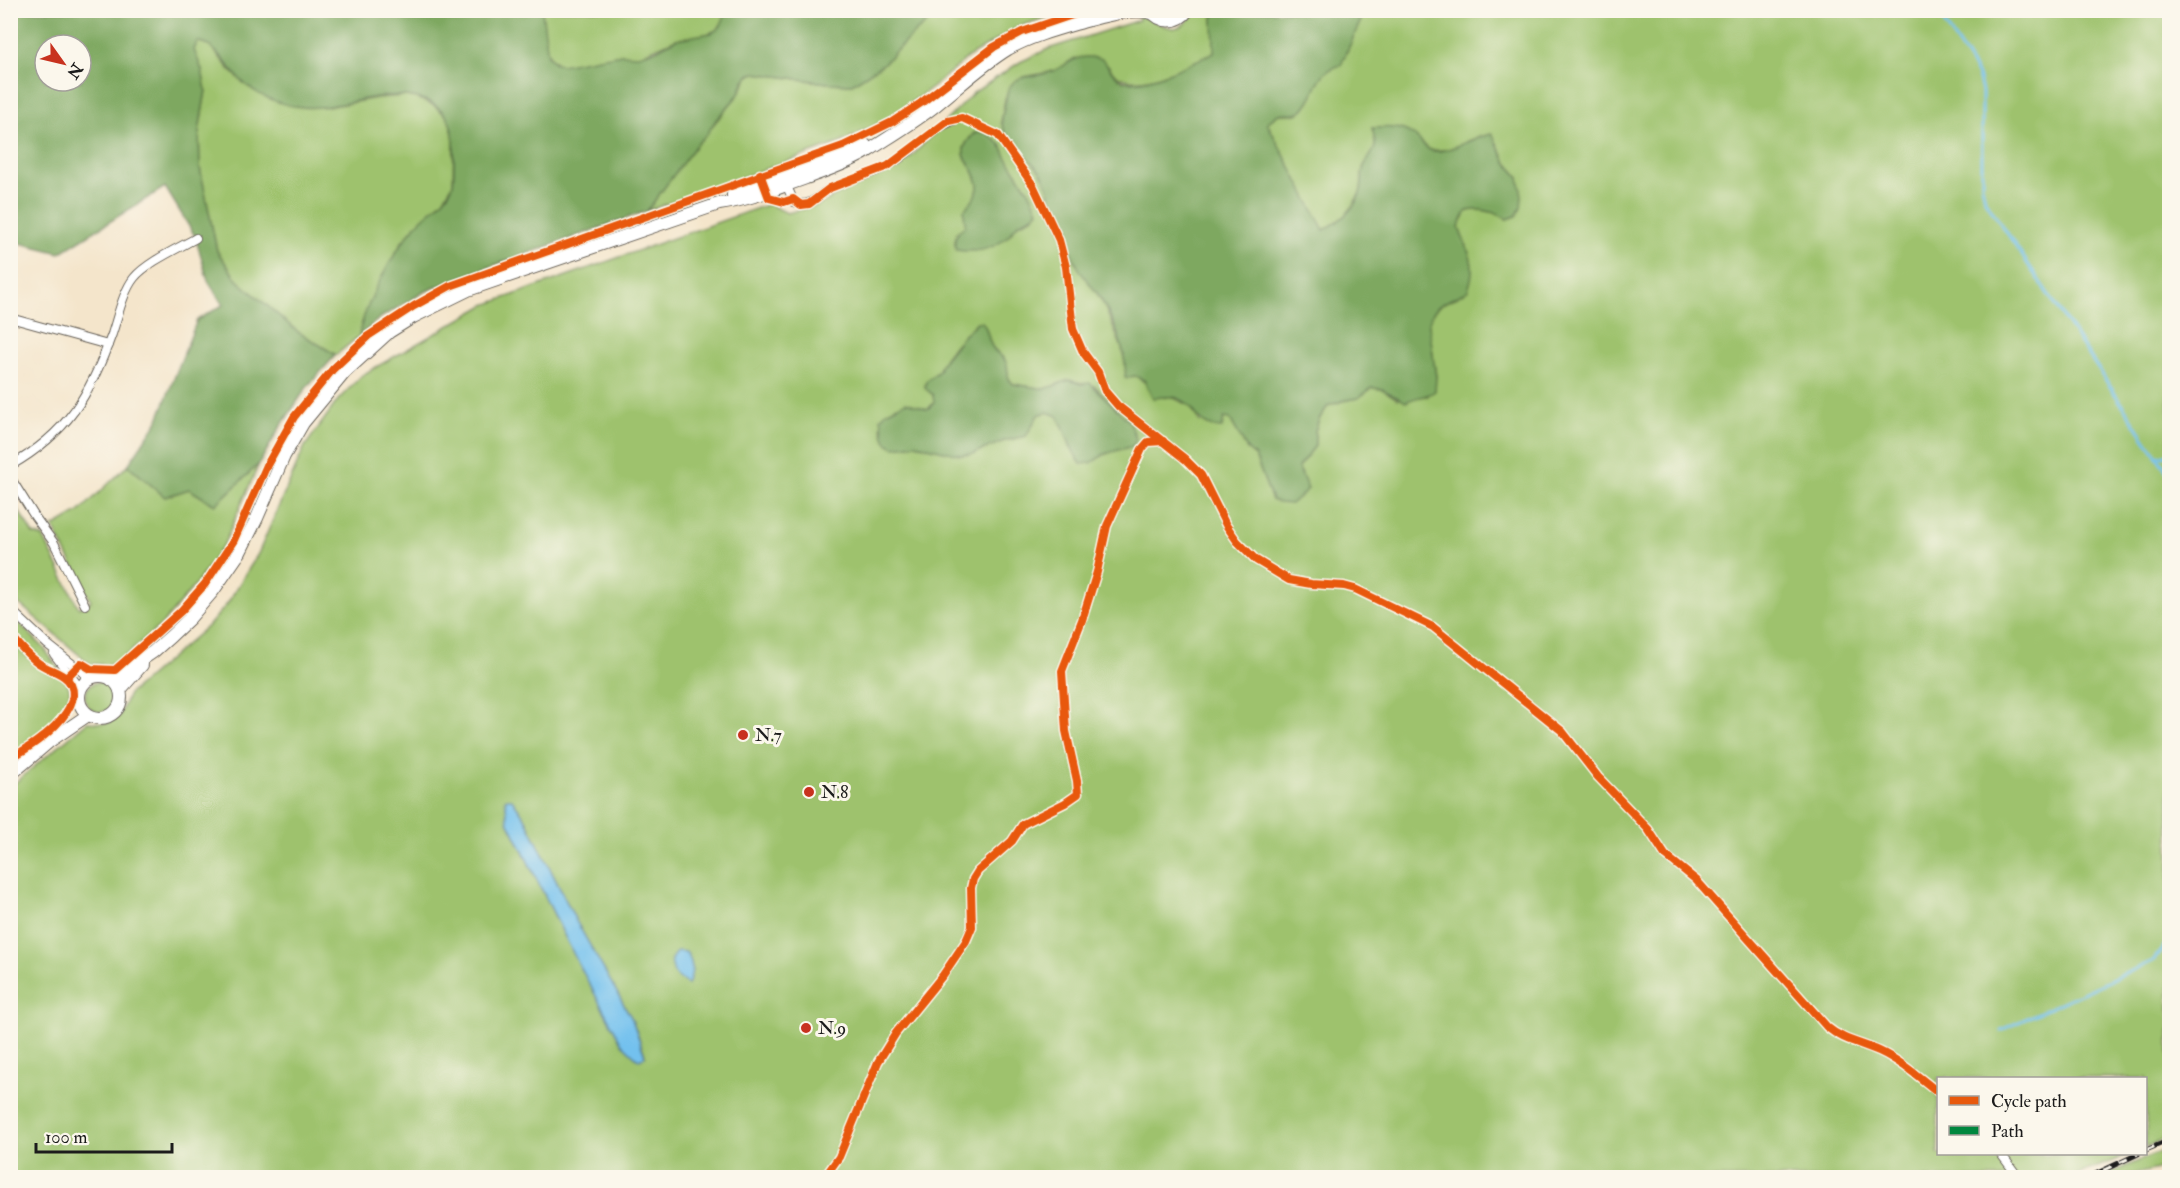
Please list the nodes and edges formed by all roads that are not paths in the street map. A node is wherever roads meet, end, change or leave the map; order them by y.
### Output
1 (1115, 10) edge
2 (1188, 10) edge
3 (1151, 12) edge
4 (1100, 17) junction
5 (785, 180) junction
6 (196, 238) dead end
7 (10, 318) edge
8 (108, 345) junction
9 (10, 466) edge
10 (10, 477) edge
11 (85, 605) dead end
12 (10, 609) edge
13 (46, 644) junction
14 (90, 678) junction
15 (116, 685) junction
16 (80, 688) junction
17 (84, 710) junction
18 (10, 775) edge
19 (1937, 1091) edge
20 (2002, 1155) edge
21 (2019, 1178) edge

1 - 4 main road
2 - 3 main road
3 - 4 main road
4 - 5 main road
5 - 15 main road
5 - 19 street
6 - 8 street
7 - 8 street
8 - 9 street
10 - 11 street
12 - 13 street
13 - 14 street
13 - 16 street
14 - 15 main road
14 - 16 main road
15 - 17 main road
16 - 17 main road
17 - 18 main road
20 - 21 street

